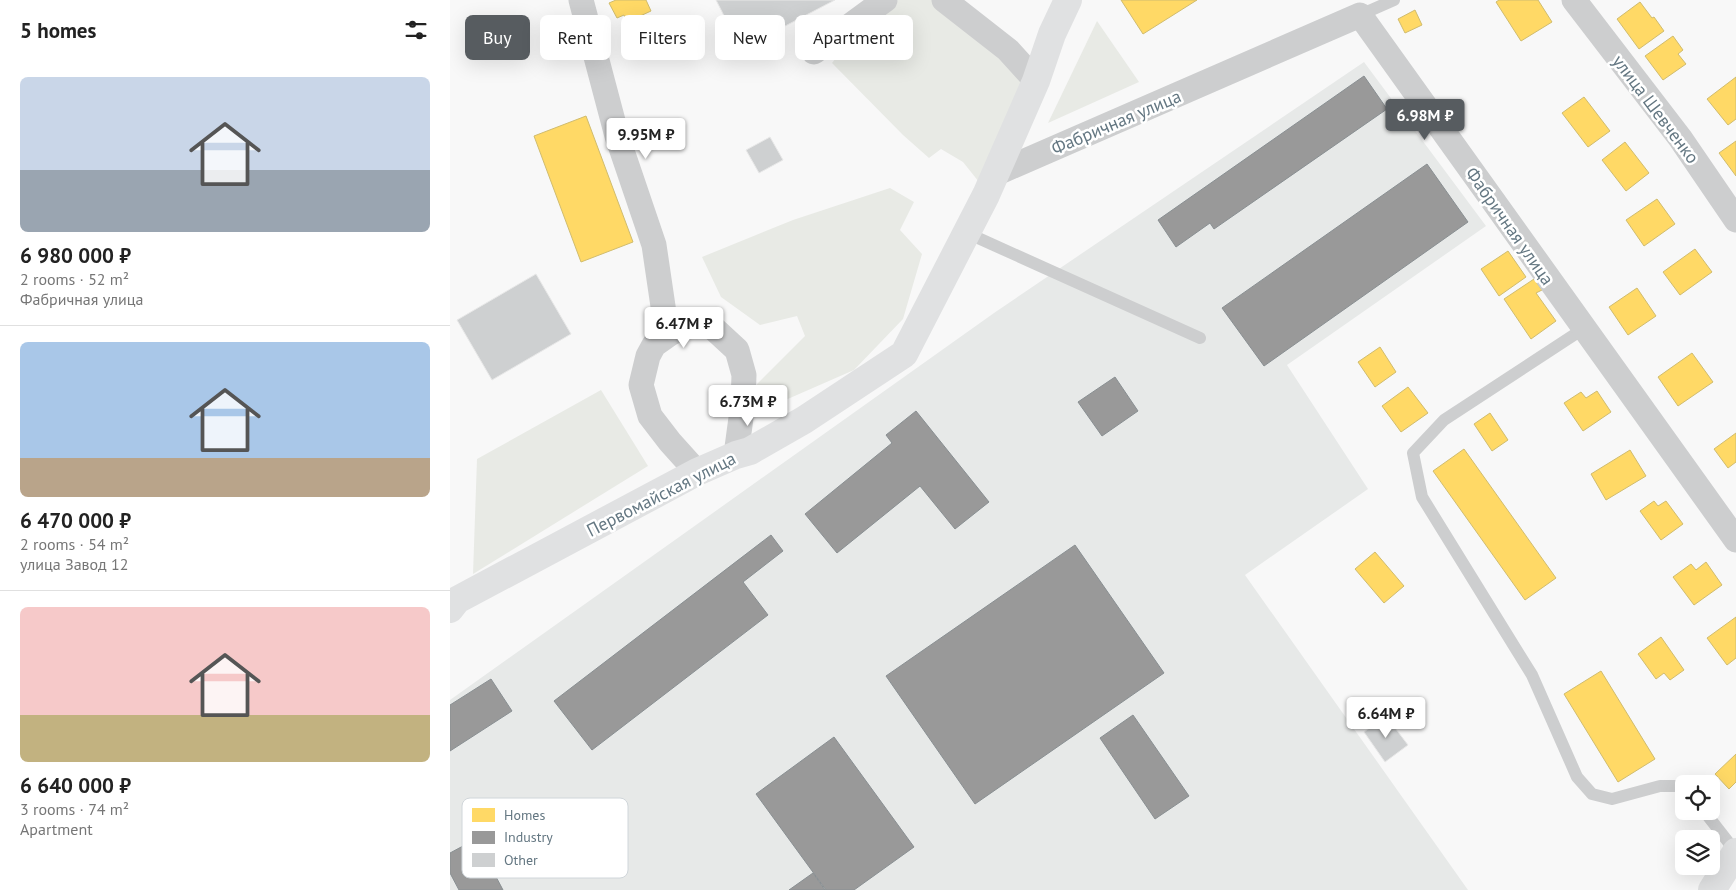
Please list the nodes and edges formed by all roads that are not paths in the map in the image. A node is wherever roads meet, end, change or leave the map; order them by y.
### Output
1 (581, 0) edge
2 (885, 0) edge
3 (944, 0) edge
4 (1068, 0) edge
5 (1394, 0) edge
6 (1574, 0) edge
7 (865, 15) edge
8 (1360, 15) junction
9 (1036, 81) junction
10 (995, 174) junction
11 (1736, 220) edge
12 (967, 233) junction
13 (1583, 329) junction
14 (671, 333) junction
15 (1200, 338) dead end
16 (736, 455) junction
17 (697, 472) junction
18 (1736, 540) edge
19 (450, 609) edge
20 (1675, 786) edge
21 (1711, 820) edge
22 (1736, 852) edge
23 (1712, 890) edge

1 - 14 street
2 - 7 street
3 - 9 street
4 - 9 street, Первомайская улица
5 - 8 lane
6 - 11 street, улица Шевченко
8 - 10 street, Фабричная улица
8 - 13 street, Фабричная улица
9 - 10 street, Первомайская улица
10 - 12 street, Первомайская улица
12 - 15 lane
12 - 16 street, Первомайская улица
13 - 18 street, Фабричная улица
13 - 20 lane
14 - 16 street
14 - 17 street
16 - 17 street, Первомайская улица
17 - 19 street, Первомайская улица
21 - 22 lane
22 - 23 street

